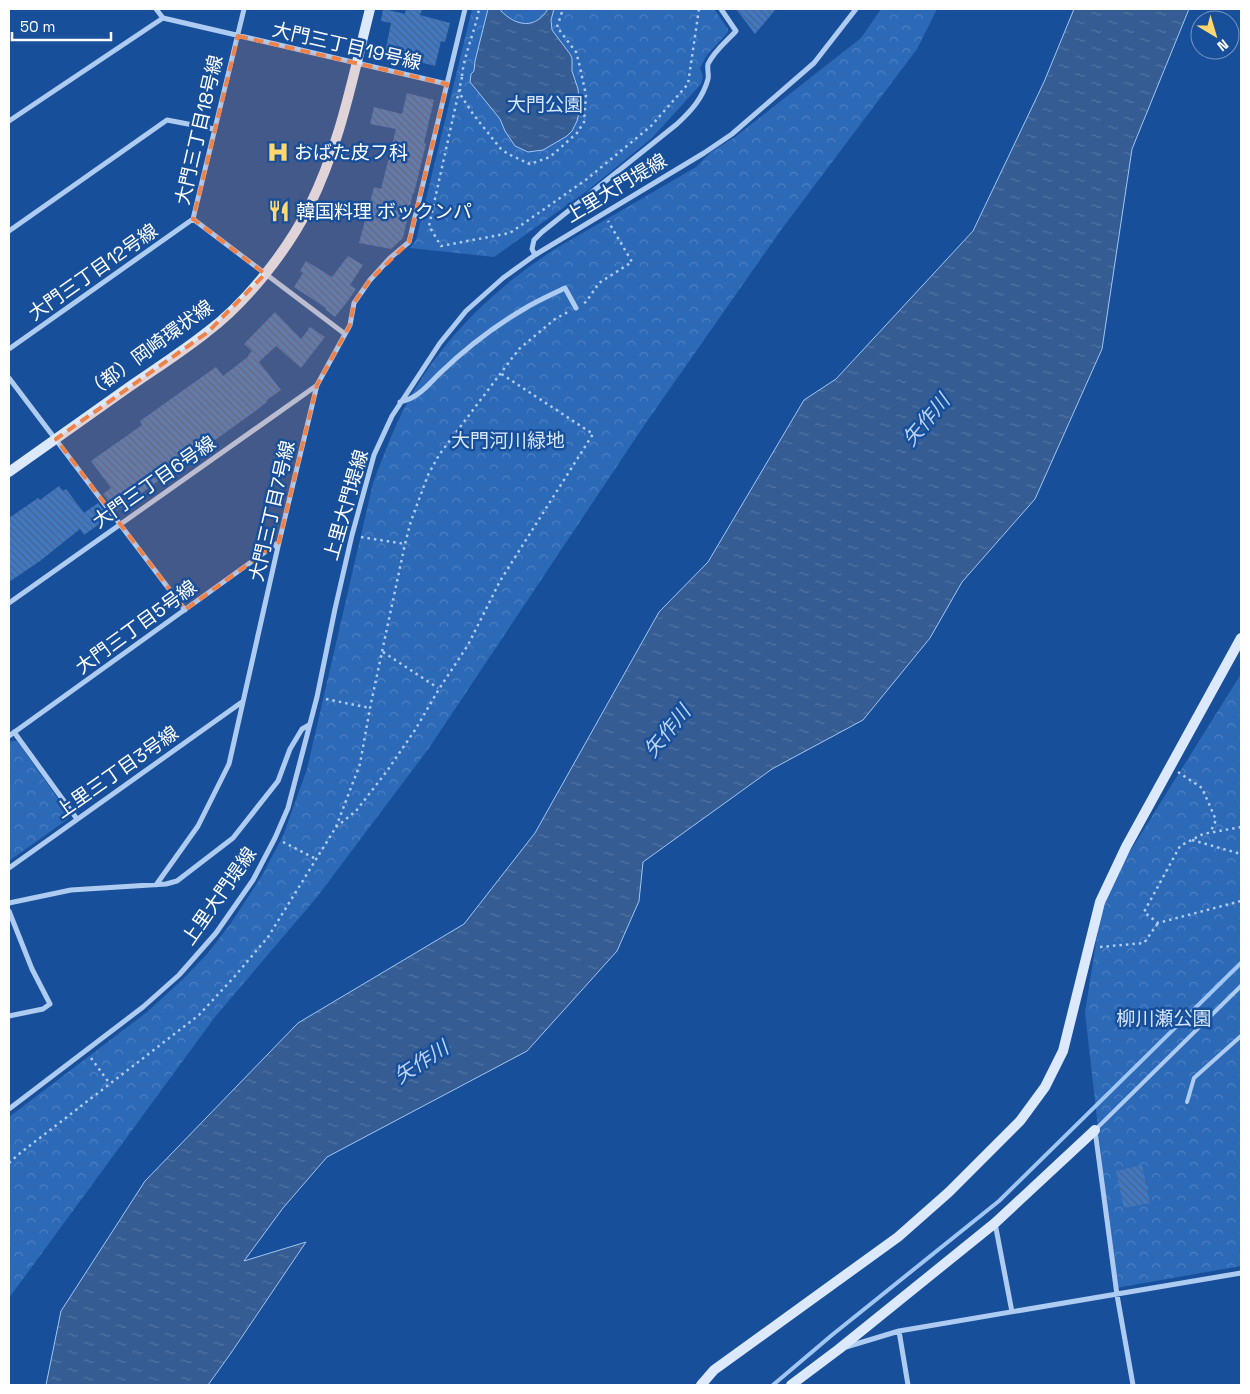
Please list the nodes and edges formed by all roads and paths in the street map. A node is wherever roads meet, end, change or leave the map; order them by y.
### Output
1 (156, 9) edge
2 (244, 9) edge
3 (370, 9) edge
4 (465, 9) edge
5 (479, 9) edge
6 (563, 9) edge
7 (699, 9) edge
8 (721, 9) edge
9 (856, 9) edge
10 (163, 18) junction
11 (238, 36) junction
12 (356, 64) junction
13 (462, 77) junction
14 (447, 84) junction
15 (9, 121) edge
16 (214, 129) junction
17 (604, 213) junction
18 (194, 219) junction
19 (9, 231) edge
20 (535, 255) junction
21 (265, 274) junction
22 (576, 308) junction
23 (345, 334) junction
24 (9, 349) edge
25 (500, 373) junction
26 (9, 378) edge
27 (317, 385) junction
28 (400, 402) junction
29 (56, 439) junction
30 (9, 472) edge
31 (120, 524) junction
32 (352, 535) junction
33 (279, 542) junction
34 (405, 544) junction
35 (9, 603) edge
36 (185, 610) junction
37 (1241, 638) edge
38 (383, 652) junction
39 (439, 688) junction
40 (317, 697) junction
41 (243, 701) junction
42 (370, 708) junction
43 (309, 725) junction
44 (14, 732) junction
45 (9, 736) edge
46 (1170, 768) junction
47 (77, 819) junction
48 (336, 827) junction
49 (1241, 827) edge
50 (1210, 833) junction
51 (275, 838) junction
52 (1192, 840) junction
53 (1241, 854) edge
54 (316, 859) junction
55 (9, 868) edge
56 (156, 885) junction
57 (1241, 901) edge
58 (9, 903) edge
59 (9, 911) edge
60 (1158, 923) junction
61 (1089, 949) junction
62 (1241, 986) edge
63 (9, 1016) edge
64 (1241, 1036) edge
65 (85, 1051) junction
66 (110, 1084) junction
67 (1187, 1102) dead end
68 (9, 1109) edge
69 (1095, 1130) junction
70 (9, 1163) edge
71 (996, 1223) junction
72 (1241, 1273) edge
73 (1117, 1295) junction
74 (1012, 1312) junction
75 (898, 1331) junction
76 (840, 1349) junction
77 (701, 1385) edge
78 (791, 1385) edge
79 (908, 1385) edge
80 (1133, 1385) edge

1 - 10 street
2 - 11 street, 大門三丁目18号線
3 - 12 street, （都）岡崎環状線
4 - 14 street, 大門三丁目7号線
5 - 13 path
6 - 13 path
7 - 13 path
8 - 20 street
9 - 17 street, 上里大門堤線
10 - 11 street, 大門三丁目19号線
10 - 15 street
11 - 12 street, 大門三丁目19号線
11 - 16 street, 大門三丁目18号線
12 - 14 street, 大門三丁目19号線
12 - 21 street, （都）岡崎環状線
14 - 23 street, 大門三丁目7号線
16 - 18 street, 大門三丁目18号線
16 - 19 street
17 - 20 street, 上里大門堤線
17 - 22 path
18 - 21 street, 大門三丁目18号線
18 - 24 street, 大門三丁目12号線
20 - 28 street, 上里大門堤線
21 - 23 street, 大門三丁目18号線
21 - 29 street, （都）岡崎環状線
22 - 25 path
22 - 28 street
23 - 27 street, 大門三丁目7号線
25 - 34 path
25 - 39 path
26 - 29 street
27 - 31 street, 大門三丁目6号線
27 - 33 street, 大門三丁目7号線
28 - 32 street, 上里大門堤線
29 - 30 street, （都）岡崎環状線
29 - 31 street
31 - 35 street, 大門三丁目6号線
31 - 36 street
32 - 34 path
32 - 40 street, 上里大門堤線
33 - 36 street, 大門三丁目5号線
33 - 41 street, 大門三丁目7号線
34 - 38 path
36 - 44 street, 大門三丁目5号線
37 - 46 street
38 - 39 path
38 - 42 path
39 - 48 path
40 - 42 path
40 - 43 street, 上里大門堤線
41 - 47 street, 上里三丁目3号線
41 - 56 street, 大門三丁目7号線
42 - 48 path
43 - 51 street, 上里大門堤線
43 - 56 street
44 - 45 street, 大門三丁目5号線
44 - 47 street
46 - 50 path
46 - 61 street
47 - 55 street, 上里三丁目3号線
48 - 54 path
49 - 50 path
50 - 52 path
51 - 54 path
51 - 65 street, 上里大門堤線
52 - 53 path
52 - 60 path
54 - 66 path
56 - 58 street
57 - 60 path
59 - 63 street
60 - 61 path
61 - 77 street
62 - 69 lane
64 - 67 lane
65 - 66 path
65 - 68 street, 上里大門堤線
66 - 70 path
69 - 71 street
69 - 73 street
71 - 74 street
71 - 76 street
72 - 73 street
73 - 74 street
73 - 80 street
74 - 75 street
75 - 76 street
75 - 79 street
76 - 78 street

